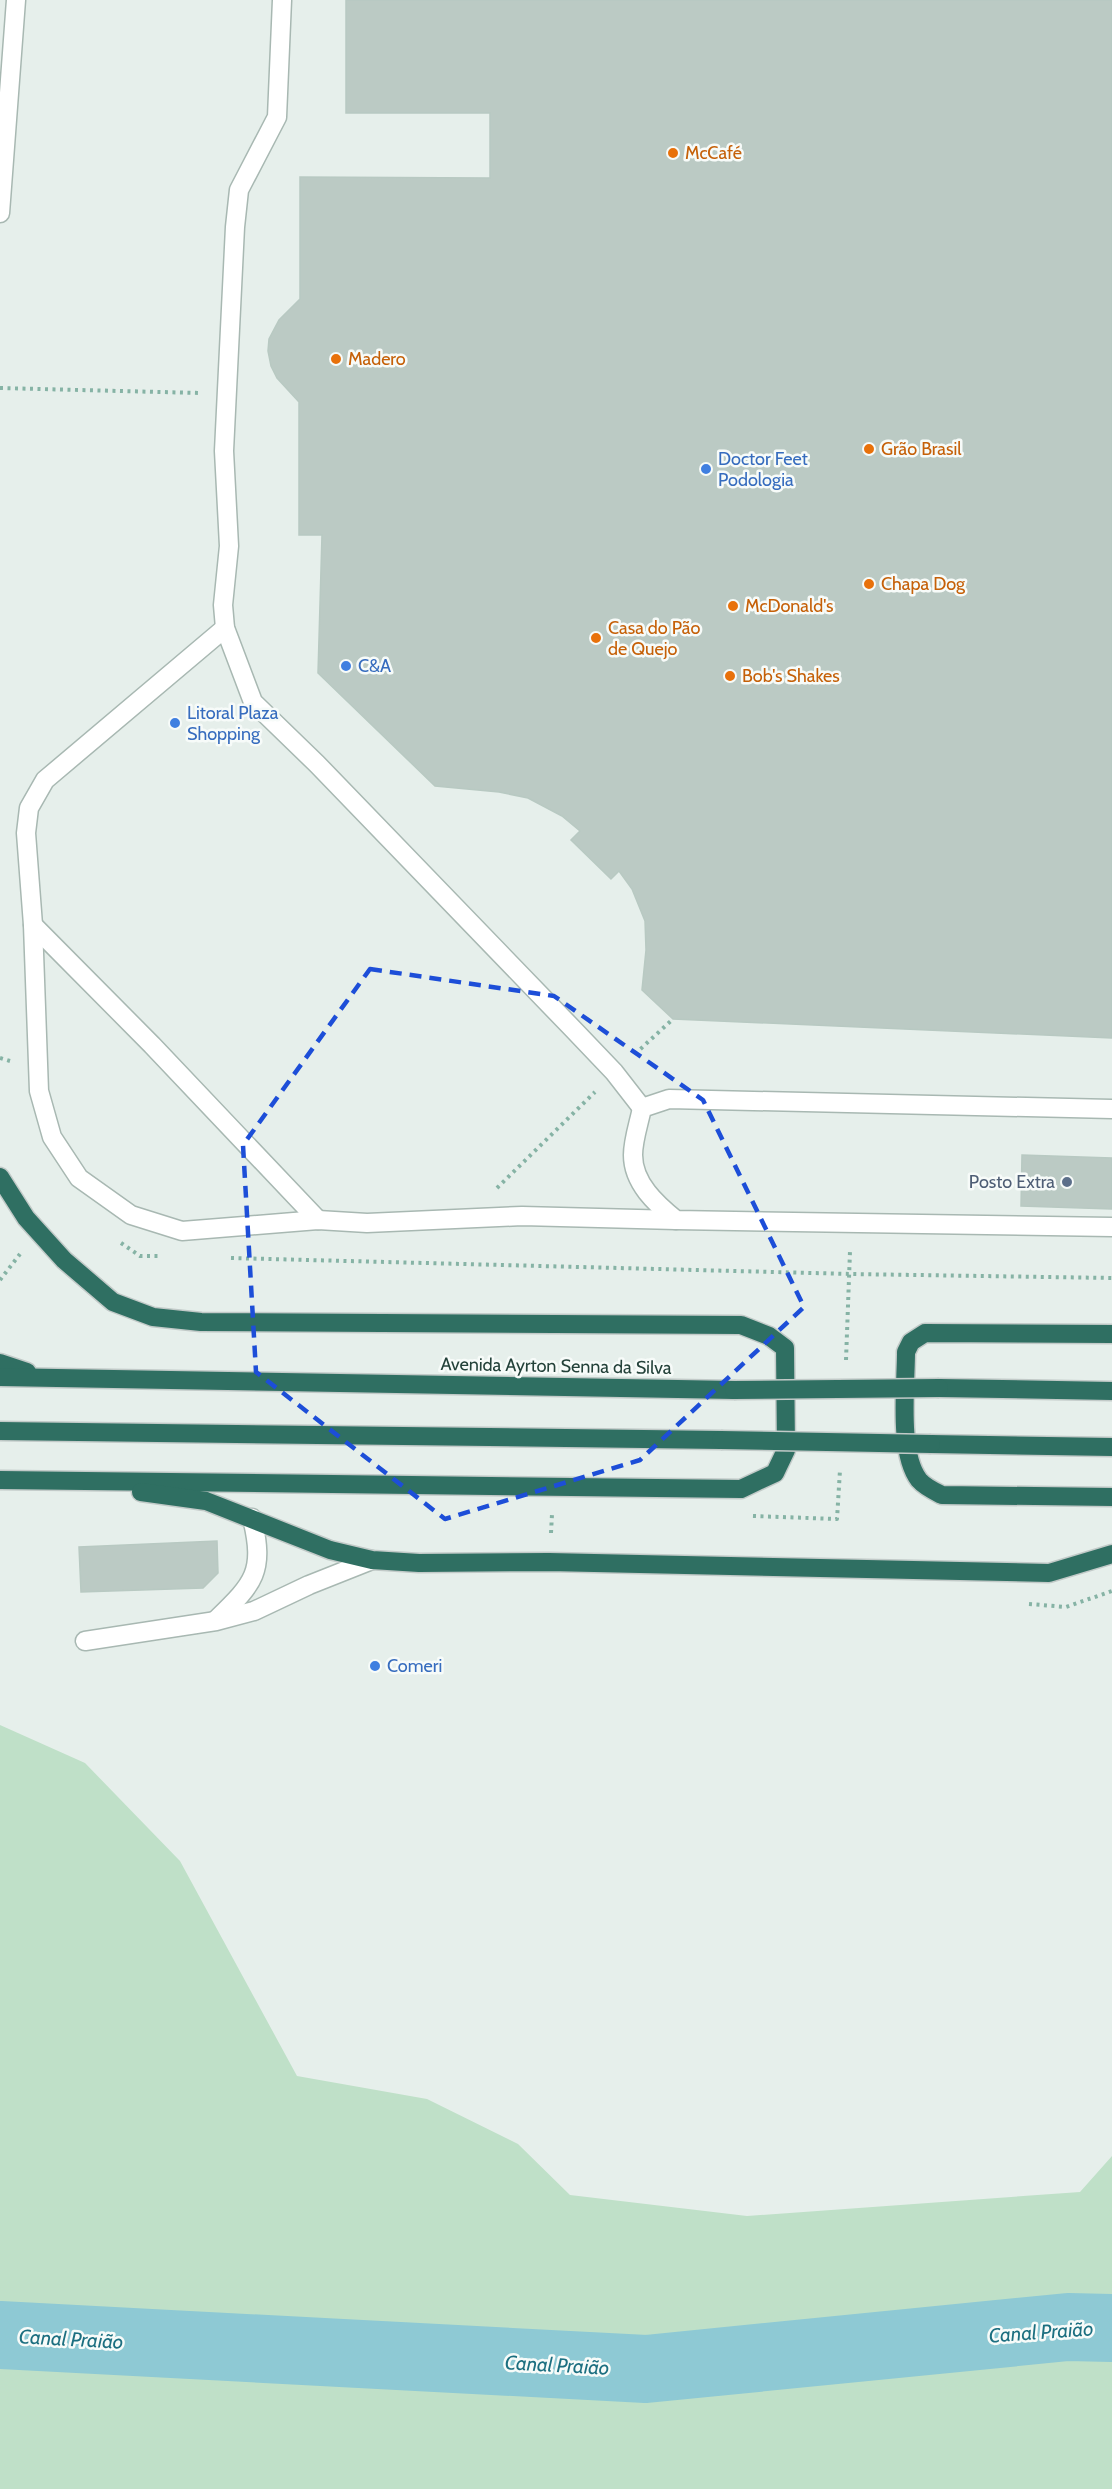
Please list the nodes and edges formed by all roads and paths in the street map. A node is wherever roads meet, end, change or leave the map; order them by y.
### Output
1 (16, 0) edge
2 (282, 0) edge
3 (2, 175) edge
4 (0, 213) edge
5 (0, 388) edge
6 (227, 394) junction
7 (225, 628) junction
8 (33, 925) junction
9 (642, 1108) junction
10 (1112, 1109) edge
11 (0, 1177) edge
12 (318, 1220) junction
13 (676, 1220) junction
14 (1112, 1227) edge
15 (23, 1250) dead end
16 (0, 1280) edge
17 (1112, 1334) edge
18 (0, 1363) edge
19 (0, 1377) edge
20 (46, 1378) junction
21 (1112, 1391) edge
22 (0, 1431) edge
23 (1112, 1447) edge
24 (0, 1480) edge
25 (65, 1481) junction
26 (1112, 1497) edge
27 (252, 1518) junction
28 (1112, 1554) edge
29 (372, 1560) junction
30 (216, 1621) junction
31 (85, 1641) dead end

1 - 3 lane
2 - 6 lane
3 - 4 lane
5 - 6 path
6 - 7 lane
7 - 8 lane
7 - 9 lane
8 - 12 lane
8 - 12 lane
9 - 10 lane
9 - 13 lane
11 - 25 highway
12 - 13 lane
13 - 14 lane
15 - 16 path
17 - 26 highway
18 - 20 highway
19 - 20 highway, Avenida Ayrton Senna da Silva
20 - 21 highway, Avenida Ayrton Senna da Silva, bridge
22 - 23 highway, bridge
24 - 25 highway
25 - 27 highway
27 - 29 highway
27 - 30 lane
28 - 29 highway
29 - 30 lane
30 - 31 lane

